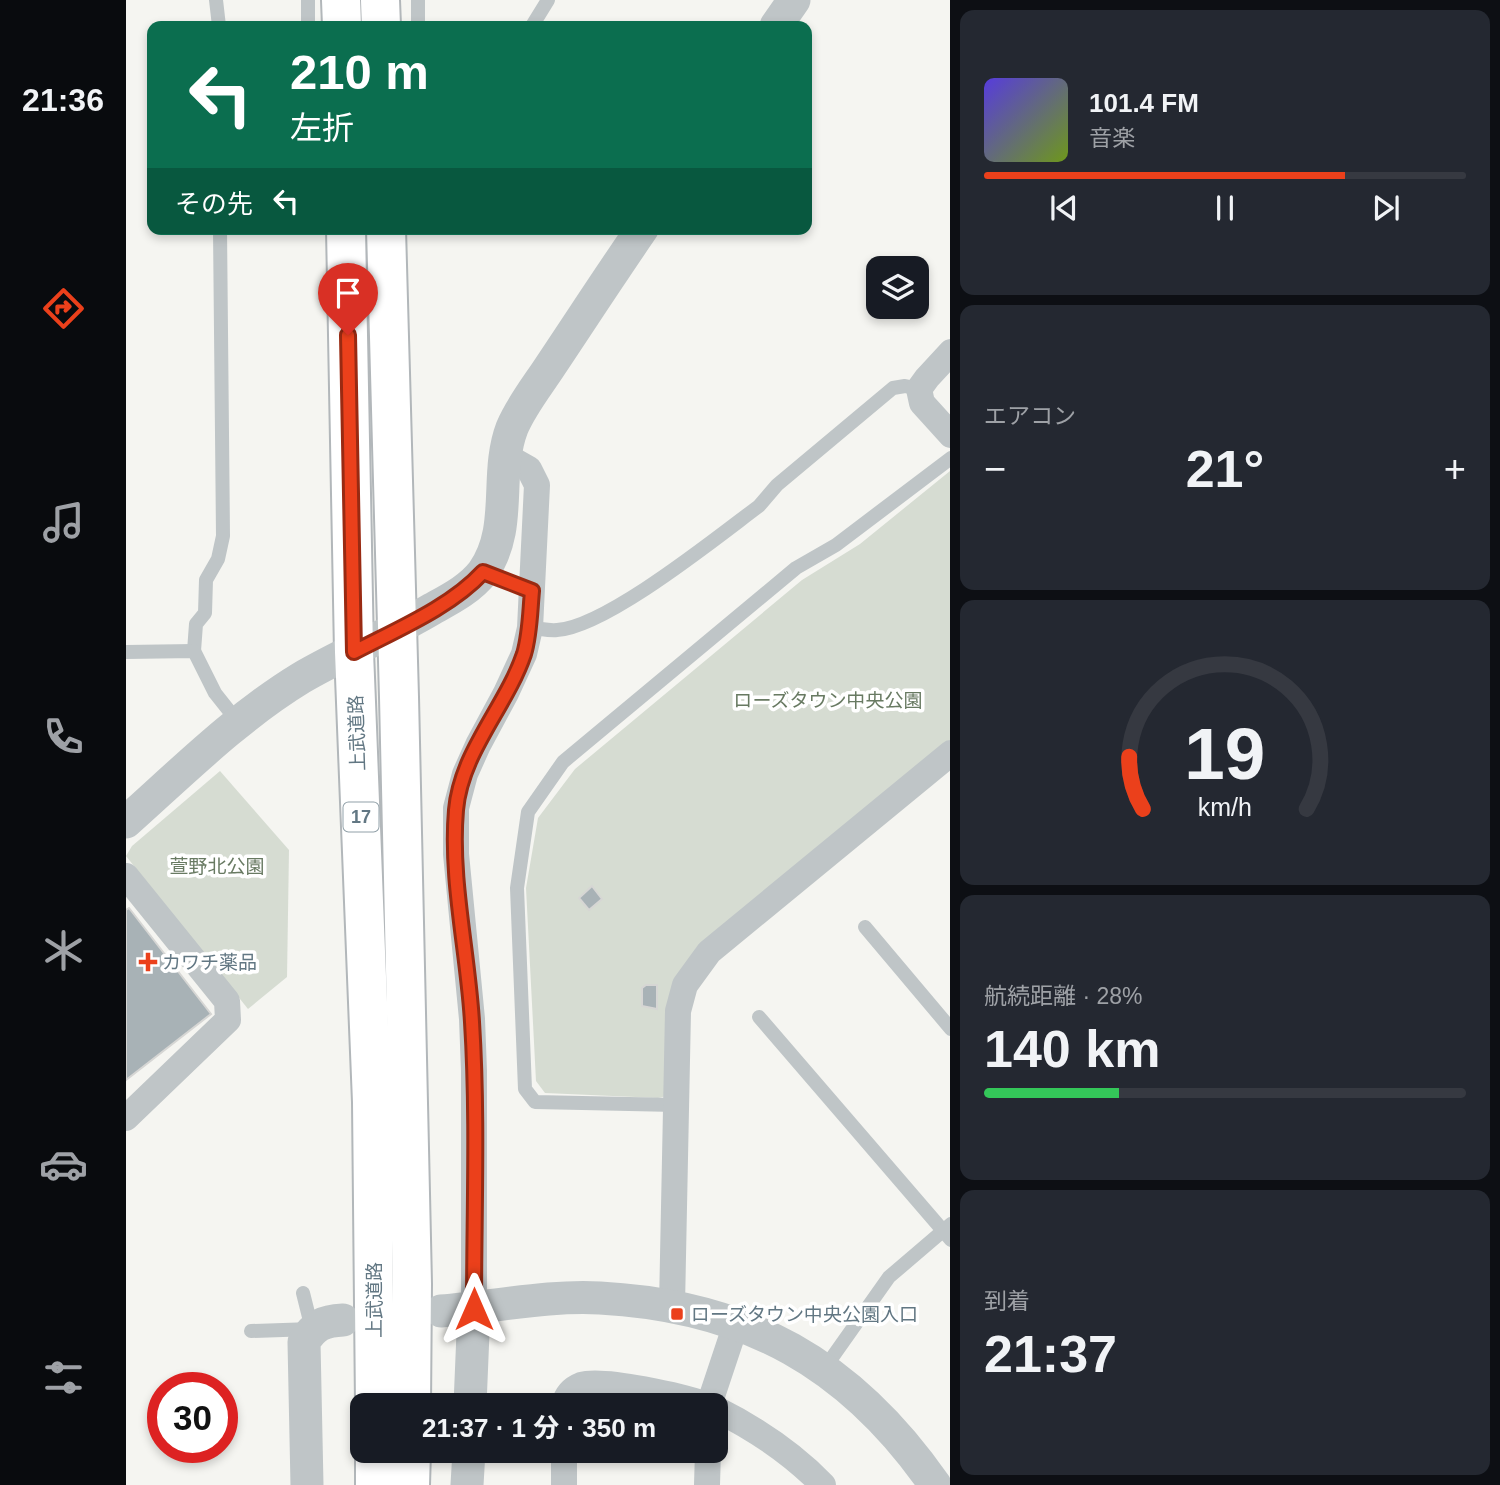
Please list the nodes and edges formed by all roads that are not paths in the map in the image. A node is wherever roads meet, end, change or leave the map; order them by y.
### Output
1 (216, 0) edge
2 (308, 0) edge
3 (341, 0) edge
4 (380, 0) edge
5 (418, 0) edge
6 (548, 0) edge
7 (794, 0) edge
8 (218, 21) edge
9 (309, 21) edge
10 (342, 21) edge
11 (381, 21) edge
12 (418, 21) edge
13 (535, 21) edge
14 (779, 21) edge
15 (220, 235) edge
16 (346, 235) edge
17 (386, 235) edge
18 (638, 235) edge
19 (950, 352) edge
20 (919, 390) junction
21 (950, 435) edge
22 (506, 456) junction
23 (950, 458) edge
24 (483, 572) junction
25 (532, 591) junction
26 (530, 628) junction
27 (397, 630) junction
28 (194, 651) junction
29 (126, 652) edge
30 (354, 652) junction
31 (238, 722) junction
32 (950, 753) edge
33 (126, 822) edge
34 (126, 876) edge
35 (865, 928) dead end
36 (759, 1017) dead end
37 (950, 1029) edge
38 (676, 1105) junction
39 (126, 1118) edge
40 (948, 1231) edge
41 (303, 1293) dead end
42 (672, 1306) junction
43 (457, 1310) junction
44 (343, 1320) dead end
45 (737, 1325) junction
46 (312, 1329) junction
47 (251, 1331) dead end
48 (824, 1368) junction
49 (375, 1393) edge
50 (411, 1393) edge
51 (468, 1393) edge
52 (570, 1393) edge
53 (661, 1393) edge
54 (712, 1393) edge
55 (728, 1416) edge
56 (375, 1463) edge
57 (411, 1463) edge
58 (468, 1463) edge
59 (564, 1463) edge
60 (708, 1463) edge
61 (307, 1485) edge
62 (375, 1485) edge
63 (410, 1485) edge
64 (467, 1485) edge
65 (564, 1485) edge
66 (707, 1485) edge
67 (823, 1485) edge
68 (935, 1485) edge

1 - 8 lane
2 - 9 lane
3 - 10 highway
4 - 11 highway
5 - 12 lane
6 - 13 lane
7 - 14 street
15 - 28 lane
16 - 30 highway, 上武道路 / 17
17 - 27 highway, 上武道路 / 17
18 - 22 street
19 - 20 street
20 - 21 street
20 - 26 lane
22 - 24 street
22 - 25 street
23 - 38 lane
24 - 25 lane
24 - 27 street
25 - 26 street
26 - 43 street
27 - 30 street
27 - 50 highway, 上武道路 / 17
28 - 29 lane
28 - 31 lane
30 - 31 street
30 - 49 highway, 上武道路 / 17
31 - 33 street
32 - 38 street
34 - 39 street
35 - 37 lane
36 - 40 lane
38 - 42 street
40 - 48 lane
41 - 46 lane
42 - 43 street
42 - 45 street
43 - 51 street
44 - 46 street
45 - 48 street
45 - 54 street
46 - 47 lane
46 - 61 street
48 - 68 street
52 - 53 street
55 - 67 street
56 - 62 highway
57 - 63 highway
58 - 64 street
59 - 65 street
60 - 66 street

